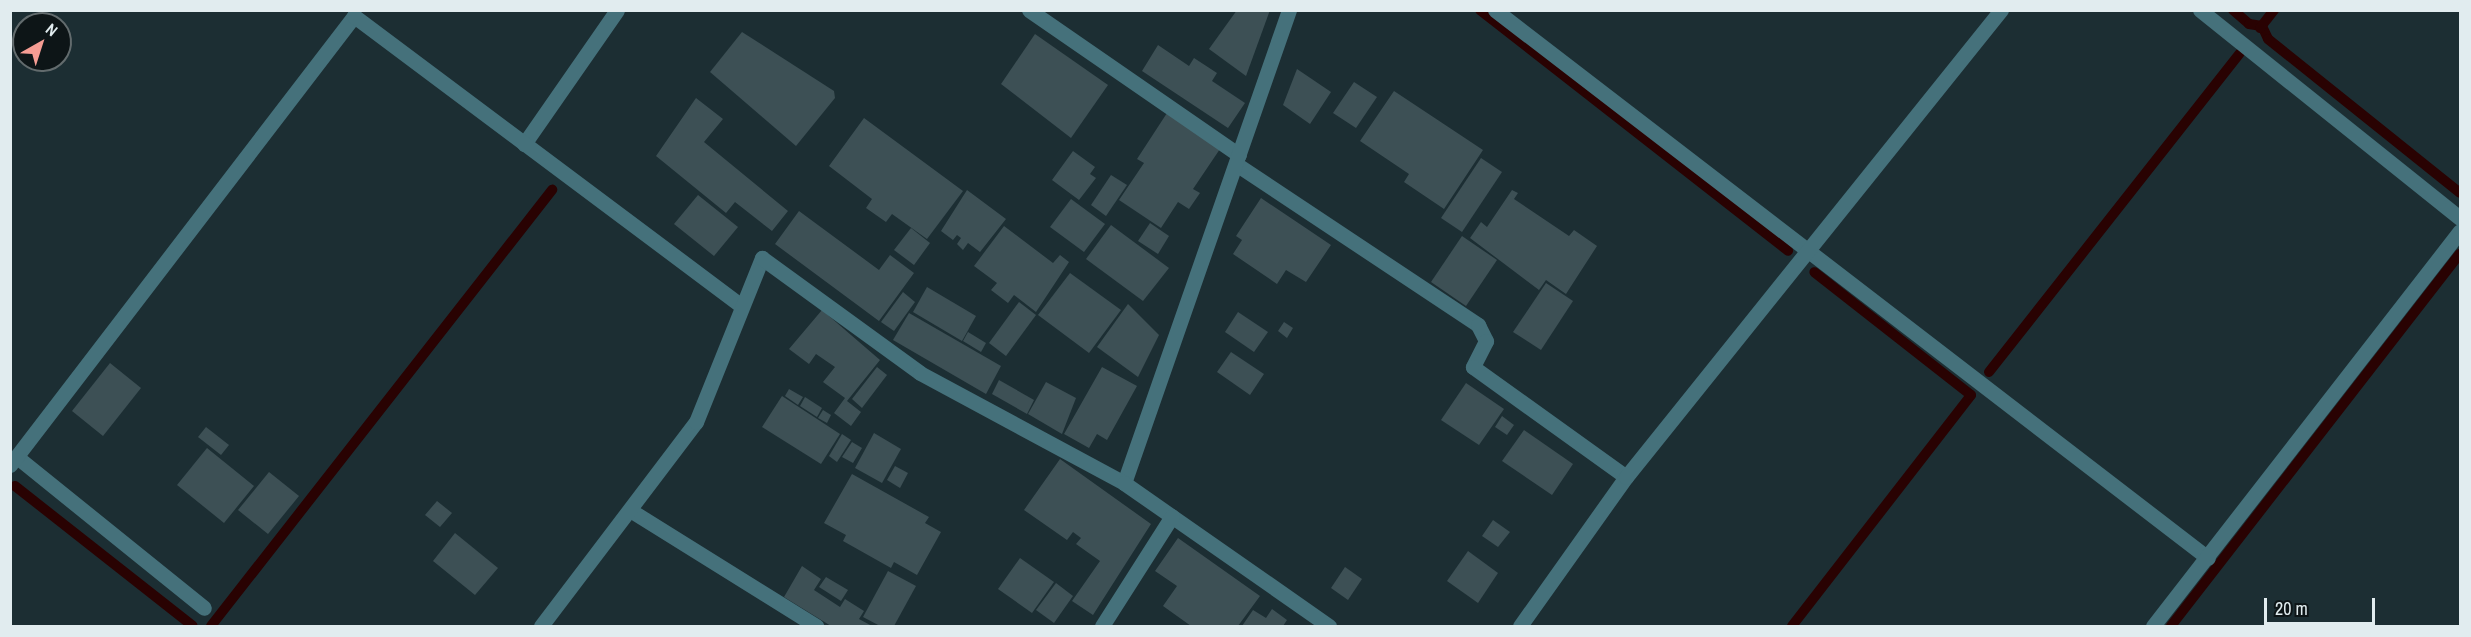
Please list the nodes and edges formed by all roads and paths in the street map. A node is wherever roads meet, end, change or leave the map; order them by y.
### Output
1 (617, 10) edge
2 (1029, 10) edge
3 (1289, 10) edge
4 (1495, 10) edge
5 (2001, 10) edge
6 (2200, 10) edge
7 (350, 13) edge
8 (524, 144) junction
9 (1237, 159) junction
10 (2460, 218) edge
11 (2460, 231) edge
12 (1808, 251) junction
13 (741, 306) junction
14 (14, 461) edge
15 (1626, 477) junction
16 (1124, 483) junction
17 (633, 512) junction
18 (1172, 516) junction
19 (2208, 558) junction
20 (204, 608) dead end
21 (541, 627) edge
22 (816, 627) edge
23 (1102, 627) edge
24 (1329, 627) edge
25 (1520, 627) edge
26 (2153, 627) edge

1 - 8 street
2 - 9 street
3 - 9 street
4 - 12 street
5 - 12 street
6 - 10 street
7 - 8 street
7 - 14 street
8 - 13 street
9 - 15 street
9 - 16 street
11 - 19 street
12 - 15 street
12 - 19 street
13 - 16 street
13 - 17 street
14 - 20 street
15 - 25 street
16 - 18 street
17 - 21 street
17 - 22 street
18 - 23 street
18 - 24 street
19 - 26 street

